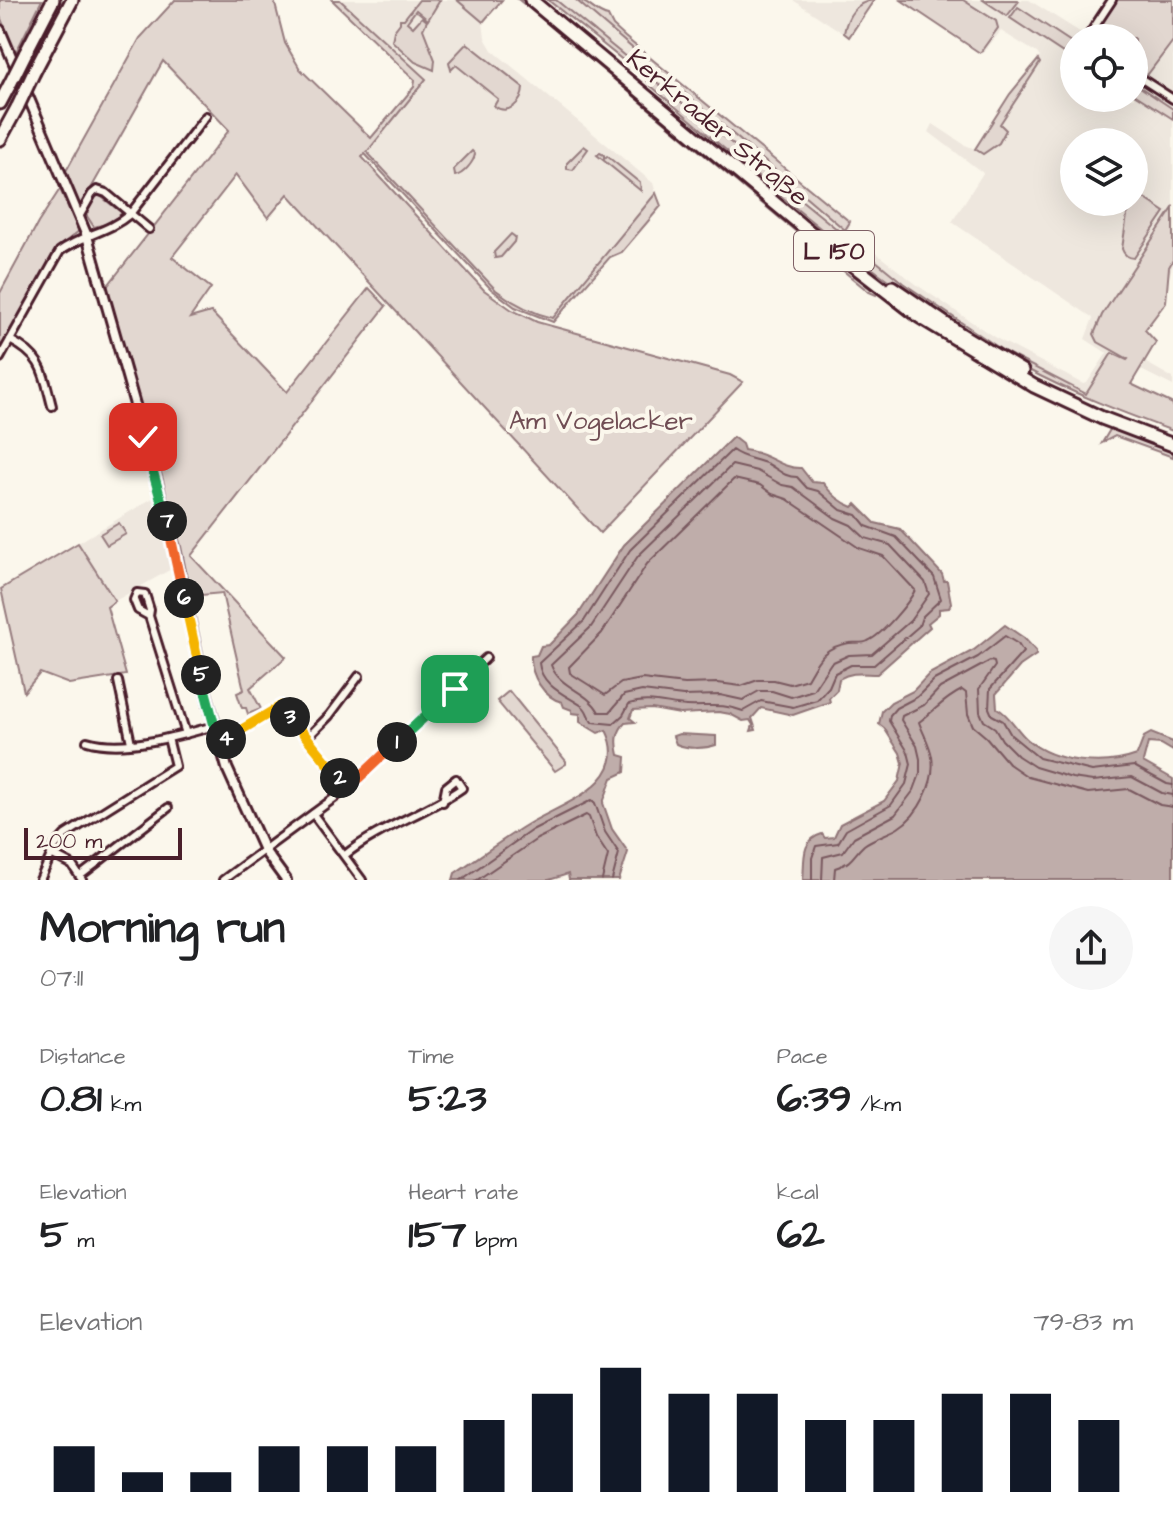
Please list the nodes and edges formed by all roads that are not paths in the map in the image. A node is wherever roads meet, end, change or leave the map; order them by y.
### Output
1 (53, 0) edge
2 (72, 0) edge
3 (531, 0) edge
4 (542, 0) edge
5 (1112, 0) edge
6 (1096, 24) edge
7 (0, 30) edge
8 (1148, 83) edge
9 (1173, 99) edge
10 (0, 103) edge
11 (206, 116) dead end
12 (0, 139) edge
13 (130, 214) junction
14 (79, 217) junction
15 (149, 229) dead end
16 (87, 236) junction
17 (10, 340) junction
18 (0, 358) edge
19 (52, 406) dead end
20 (1173, 438) edge
21 (1173, 445) edge
22 (149, 616) dead end
23 (486, 658) dead end
24 (359, 676) dead end
25 (118, 681) dead end
26 (214, 726) junction
27 (186, 734) junction
28 (168, 738) junction
29 (307, 738) junction
30 (87, 741) dead end
31 (131, 743) junction
32 (219, 743) junction
33 (348, 788) junction
34 (443, 802) dead end
35 (168, 808) dead end
36 (313, 814) junction
37 (264, 850) junction
38 (51, 854) junction
39 (345, 855) junction
40 (81, 878) edge
41 (40, 880) edge
42 (223, 880) edge
43 (286, 880) edge
44 (362, 880) edge

1 - 10 highway, bridge
2 - 12 highway, bridge
3 - 21 highway, Kerkrader Straße / L 150
4 - 20 highway, Kerkrader Straße / L 150
5 - 6 street
7 - 14 street
8 - 9 street
11 - 13 street
13 - 14 street
13 - 15 street
13 - 16 street
14 - 16 street
16 - 17 street
16 - 26 street
17 - 18 street
17 - 19 street
22 - 27 street
23 - 33 street
24 - 29 street
25 - 31 street
26 - 27 street
26 - 32 street
27 - 28 street
28 - 31 street
28 - 38 street
29 - 32 street
29 - 33 street
30 - 31 street
32 - 37 street
33 - 36 street
34 - 39 street
35 - 40 street
36 - 37 street
36 - 39 street
37 - 42 street
37 - 43 street
38 - 40 street
38 - 41 street
39 - 44 street

